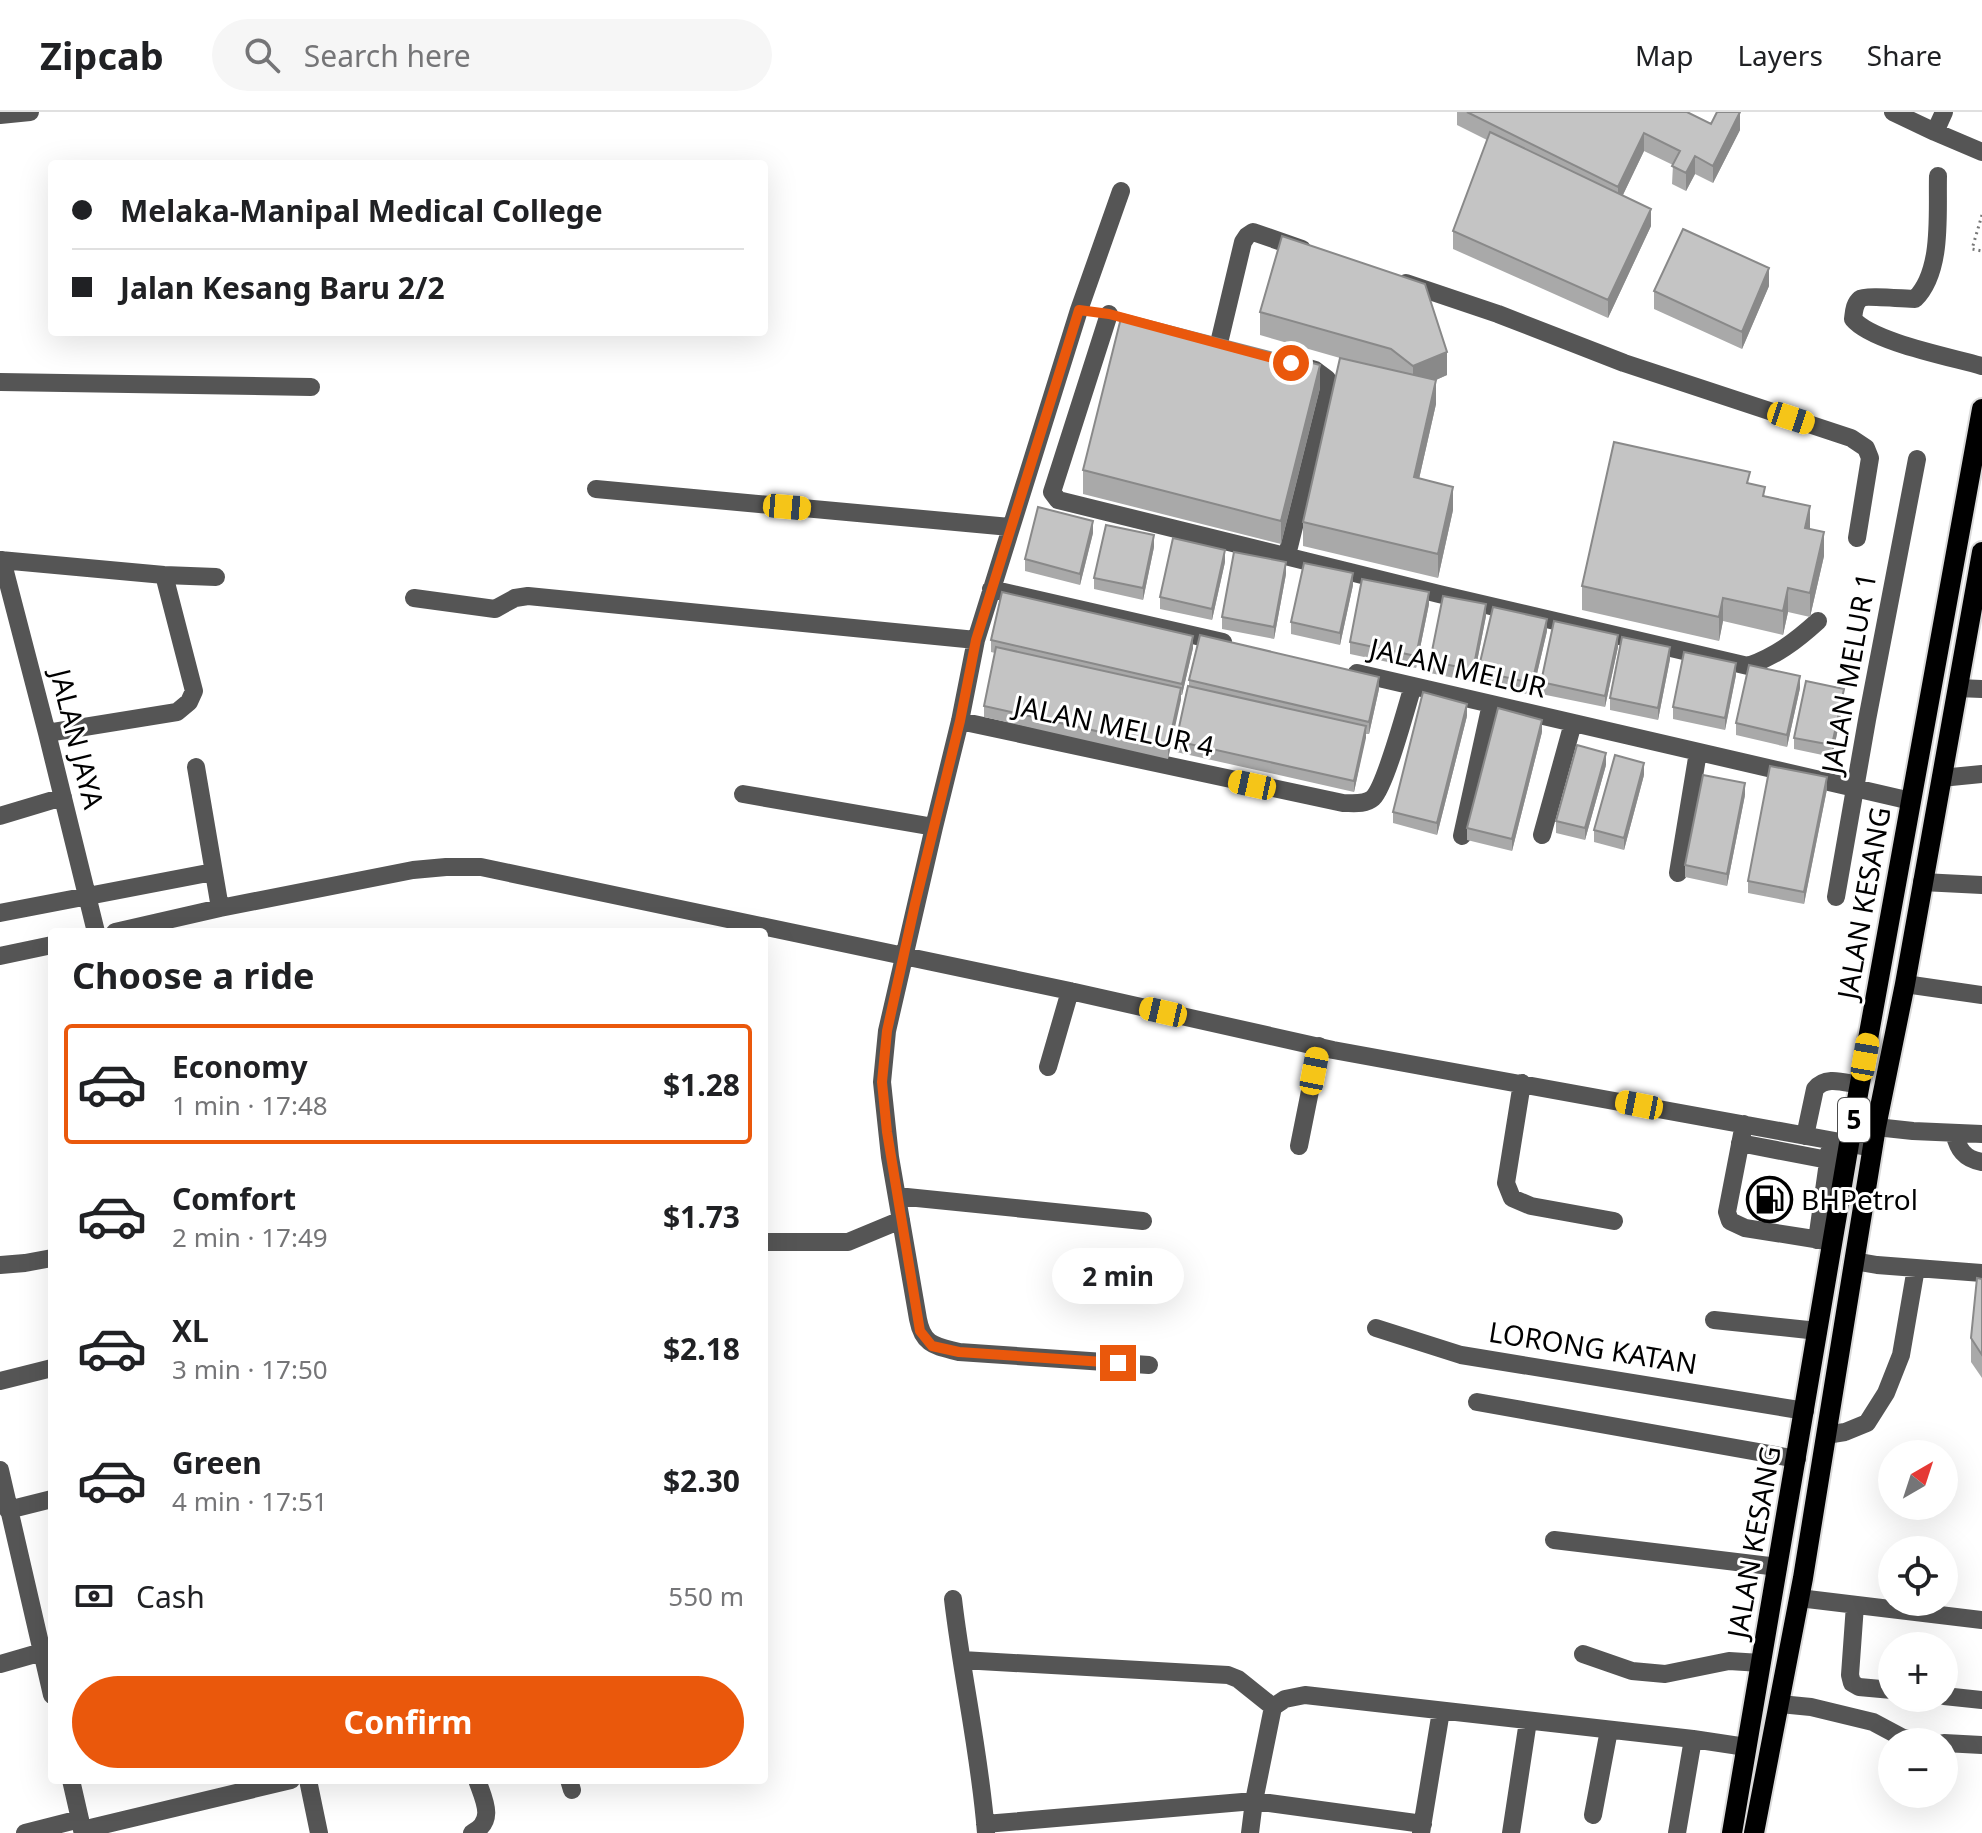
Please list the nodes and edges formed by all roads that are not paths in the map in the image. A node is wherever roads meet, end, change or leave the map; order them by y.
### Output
1 (30, 112) edge
2 (1893, 112) edge
3 (1944, 112) edge
4 (0, 115) edge
5 (1935, 132) junction
6 (1982, 152) edge
7 (1938, 176) dead end
8 (1121, 191) dead end
9 (1319, 254) edge
10 (1394, 279) edge
11 (1079, 310) junction
12 (1219, 343) edge
13 (1287, 362) edge
14 (1982, 366) edge
15 (0, 382) edge
16 (311, 387) dead end
17 (1982, 409) edge
18 (1917, 459) dead end
19 (596, 489) dead end
20 (1010, 527) junction
21 (1857, 538) dead end
22 (1982, 552) edge
23 (1287, 555) junction
24 (1, 560) edge
25 (164, 575) junction
26 (216, 577) dead end
27 (991, 589) junction
28 (414, 598) dead end
29 (1818, 621) dead end
30 (1975, 628) edge
31 (976, 640) junction
32 (1247, 648) edge
33 (1338, 669) edge
34 (1413, 686) junction
35 (1957, 688) junction
36 (1982, 689) edge
37 (1491, 704) junction
38 (960, 721) junction
39 (1573, 723) junction
40 (47, 733) junction
41 (1698, 752) junction
42 (196, 767) dead end
43 (1982, 774) edge
44 (1941, 778) junction
45 (1856, 789) junction
46 (743, 794) dead end
47 (63, 797) junction
48 (1911, 801) junction
49 (0, 816) edge
50 (934, 827) junction
51 (1542, 835) dead end
52 (1462, 836) dead end
53 (213, 872) junction
54 (1678, 873) dead end
55 (1922, 882) junction
56 (1967, 884) edge
57 (88, 897) junction
58 (1836, 897) dead end
59 (220, 908) junction
60 (0, 913) edge
61 (95, 928) edge
62 (134, 928) edge
63 (48, 946) edge
64 (0, 956) edge
65 (903, 956) junction
66 (1905, 984) junction
67 (1070, 991) junction
68 (1982, 995) edge
69 (1319, 1046) junction
70 (1048, 1067) dead end
71 (1522, 1083) junction
72 (1860, 1085) junction
73 (1884, 1128) junction
74 (1954, 1133) junction
75 (1742, 1134) junction
76 (1982, 1134) edge
77 (1805, 1136) junction
78 (1840, 1142) junction
79 (1299, 1146) dead end
80 (1873, 1148) junction
81 (1828, 1160) junction
82 (1982, 1162) edge
83 (897, 1196) junction
84 (901, 1220) junction
85 (1143, 1221) dead end
86 (1614, 1221) dead end
87 (1825, 1241) junction
88 (768, 1242) edge
89 (48, 1259) edge
90 (1854, 1261) junction
91 (0, 1265) edge
92 (1916, 1268) junction
93 (1982, 1273) edge
94 (1714, 1320) dead end
95 (1376, 1328) dead end
96 (1818, 1331) junction
97 (1149, 1365) dead end
98 (48, 1369) edge
99 (0, 1381) edge
100 (1477, 1402) dead end
101 (1805, 1411) junction
102 (1843, 1432) junction
103 (1797, 1459) junction
104 (0, 1470) edge
105 (48, 1500) edge
106 (8, 1510) junction
107 (1554, 1540) dead end
108 (1778, 1567) junction
109 (953, 1599) dead end
110 (1815, 1599) junction
111 (1855, 1605) junction
112 (1982, 1620) edge
113 (42, 1652) junction
114 (1583, 1654) dead end
115 (962, 1660) junction
116 (1761, 1663) junction
117 (0, 1664) edge
118 (48, 1678) edge
119 (1878, 1689) edge
120 (1958, 1697) edge
121 (1982, 1700) edge
122 (1794, 1705) junction
123 (1273, 1707) junction
124 (1441, 1711) junction
125 (1528, 1721) junction
126 (1884, 1728) edge
127 (1609, 1730) junction
128 (1693, 1739) junction
129 (1958, 1744) edge
130 (1982, 1745) edge
131 (1746, 1747) junction
132 (72, 1784) edge
133 (274, 1784) edge
134 (309, 1784) edge
135 (478, 1784) edge
136 (1254, 1801) junction
137 (1593, 1815) dead end
138 (81, 1828) edge
139 (986, 1828) edge
140 (1422, 1828) edge
141 (25, 1833) edge
142 (319, 1833) edge
143 (472, 1833) edge
144 (1250, 1833) edge
145 (1511, 1833) edge
146 (1677, 1833) edge
147 (1732, 1833) edge
148 (1754, 1833) edge

1 - 4 street
2 - 5 street
3 - 5 street
5 - 6 street
7 - 14 street
8 - 11 street
9 - 12 street
10 - 21 street
11 - 20 street
11 - 23 street
13 - 23 street
15 - 16 street
17 - 48 main road, JALAN KESANG / 5
18 - 45 street, JALAN MELUR 1
19 - 20 street
20 - 27 street
22 - 30 main road, JALAN KESANG / 5
23 - 29 street
24 - 25 street
24 - 40 street, JALAN JAYA
25 - 26 street
25 - 40 street
27 - 31 street
27 - 32 street
28 - 31 street
30 - 35 main road, JALAN KESANG / 5
31 - 38 street
33 - 34 street, JALAN MELUR
34 - 37 street, JALAN MELUR
34 - 38 street, JALAN MELUR 4
35 - 36 street
35 - 44 main road, JALAN KESANG / 5
37 - 39 street, JALAN MELUR
37 - 52 street
38 - 50 street
39 - 41 street, JALAN MELUR
39 - 51 street
40 - 47 street, JALAN JAYA
41 - 45 street, JALAN MELUR
41 - 54 street
42 - 53 street
43 - 44 street
44 - 55 main road, JALAN KESANG / 5
45 - 48 street, JALAN MELUR
45 - 58 street, JALAN MELUR 1
46 - 50 street
47 - 49 street
47 - 57 street, JALAN JAYA
48 - 72 main road, JALAN KESANG / 5
50 - 65 street
53 - 57 street
53 - 59 street
55 - 56 street
55 - 66 main road, JALAN KESANG / 5
57 - 60 street
57 - 61 street, JALAN JAYA
59 - 62 street
59 - 65 street
63 - 64 street
65 - 67 street
65 - 83 street
66 - 68 street
66 - 73 main road, JALAN KESANG / 5
67 - 69 street
67 - 70 street
69 - 71 street
69 - 79 street
71 - 75 street
71 - 86 street
72 - 77 street
72 - 78 main road, JALAN KESANG / 5
73 - 74 street
73 - 80 main road, JALAN KESANG / 5
74 - 76 street
74 - 82 street
75 - 77 street
75 - 81 street
75 - 87 street
77 - 78 street
78 - 80 street
78 - 81 street
78 - 87 main road, JALAN KESANG / 5
80 - 90 main road, JALAN KESANG / 5
81 - 87 street
83 - 84 street
83 - 85 street
84 - 88 street
84 - 97 street
87 - 96 main road, JALAN KESANG / 5
89 - 91 street
90 - 92 street
90 - 102 main road, JALAN KESANG / 5
92 - 93 street
92 - 102 street
94 - 96 street
95 - 101 street, LORONG KATAN
96 - 101 main road, JALAN KESANG / 5
98 - 99 street
100 - 103 street
101 - 103 main road, JALAN KESANG / 5
102 - 110 main road, JALAN KESANG / 5
103 - 108 main road, JALAN KESANG / 5
104 - 106 street
105 - 106 street
106 - 113 street
107 - 108 street
108 - 116 main road, JALAN KESANG / 5
109 - 115 street
110 - 111 street
110 - 122 main road, JALAN KESANG / 5
111 - 112 street
111 - 119 street
113 - 117 street
113 - 118 street
114 - 116 street
115 - 123 street
115 - 139 street
116 - 131 main road, JALAN KESANG / 5
120 - 121 street
122 - 126 street
122 - 148 main road, JALAN KESANG / 5
123 - 124 street
123 - 136 street
124 - 125 street
124 - 140 street
125 - 127 street
125 - 145 street
127 - 128 street
127 - 137 street
128 - 131 street
128 - 146 street
129 - 130 street
131 - 147 main road, JALAN KESANG / 5
132 - 138 street
133 - 138 street
134 - 142 street
135 - 143 street
136 - 139 street
136 - 140 street
136 - 144 street
138 - 141 street

